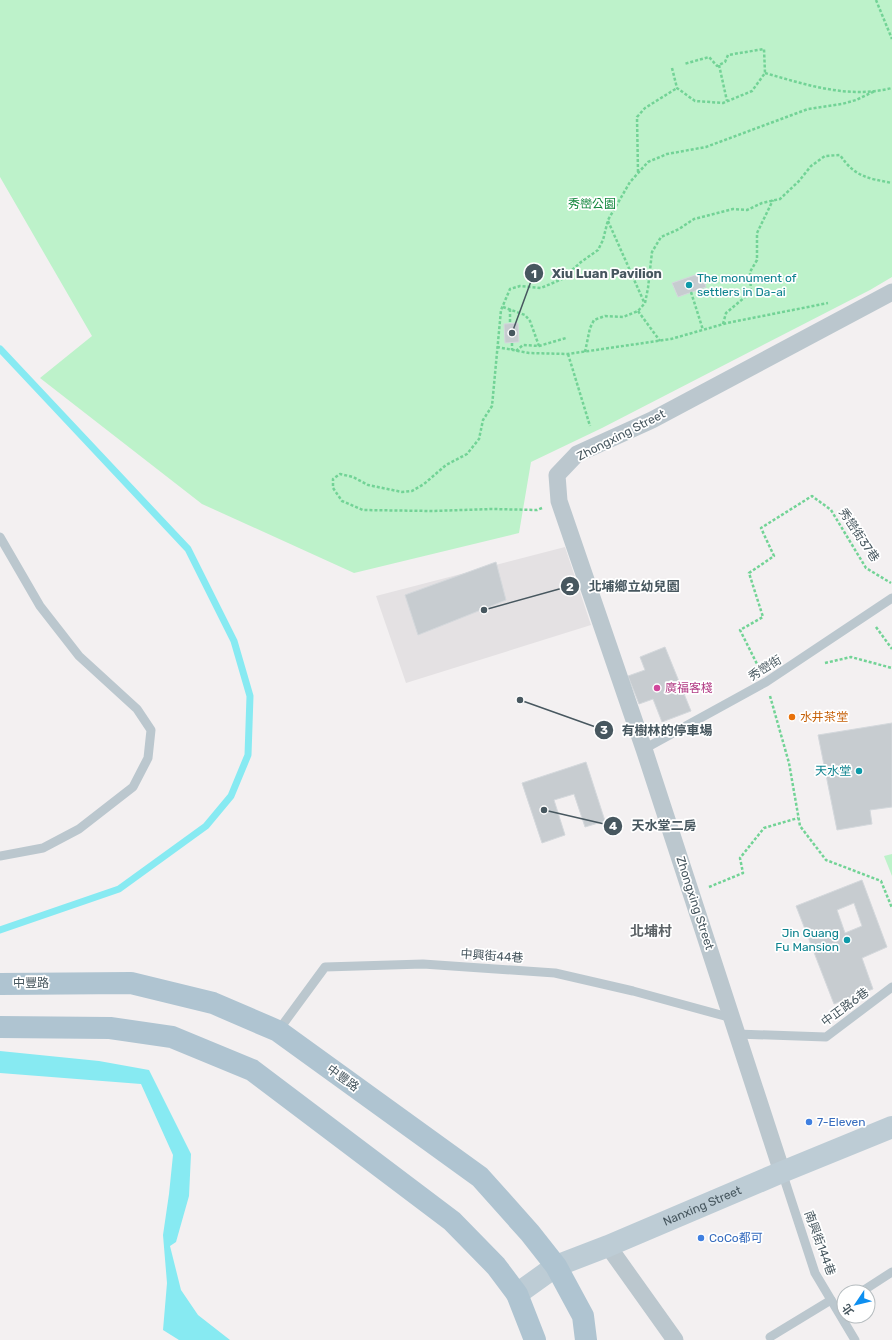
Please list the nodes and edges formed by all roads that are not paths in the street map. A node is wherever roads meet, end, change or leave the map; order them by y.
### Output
1 (892, 292) edge
2 (0, 537) edge
3 (892, 598) edge
4 (644, 749) junction
5 (0, 856) edge
6 (0, 984) edge
7 (892, 987) edge
8 (732, 1018) junction
9 (0, 1027) edge
10 (278, 1031) junction
11 (737, 1034) junction
12 (892, 1127) edge
13 (782, 1172) junction
14 (608, 1246) junction
15 (556, 1266) junction
16 (892, 1272) edge
17 (873, 1284) edge
18 (517, 1294) junction
19 (836, 1303) edge
20 (836, 1304) edge
21 (847, 1324) edge
22 (770, 1337) dead end
23 (534, 1340) edge
24 (586, 1340) edge
25 (675, 1340) edge
26 (855, 1340) edge

1 - 4 street, Zhongxing Street
2 - 5 lane
3 - 4 lane, 秀巒街
4 - 8 street, Zhongxing Street
6 - 10 main road, 中豐路
7 - 11 lane, 中正路6巷
8 - 10 lane, 中興街44巷
8 - 11 street, Zhongxing Street
9 - 18 main road
10 - 15 main road, 中豐路
11 - 13 street, Zhongxing Street
12 - 13 street, Nanxing Street
13 - 14 street, Nanxing Street
13 - 19 lane, 南興街144巷
14 - 15 street, Nanxing Street
14 - 25 street
15 - 18 street, Nanxing Street
15 - 24 main road, 中豐路
16 - 17 lane
18 - 23 main road
20 - 22 lane
21 - 26 lane, 南興街144巷

